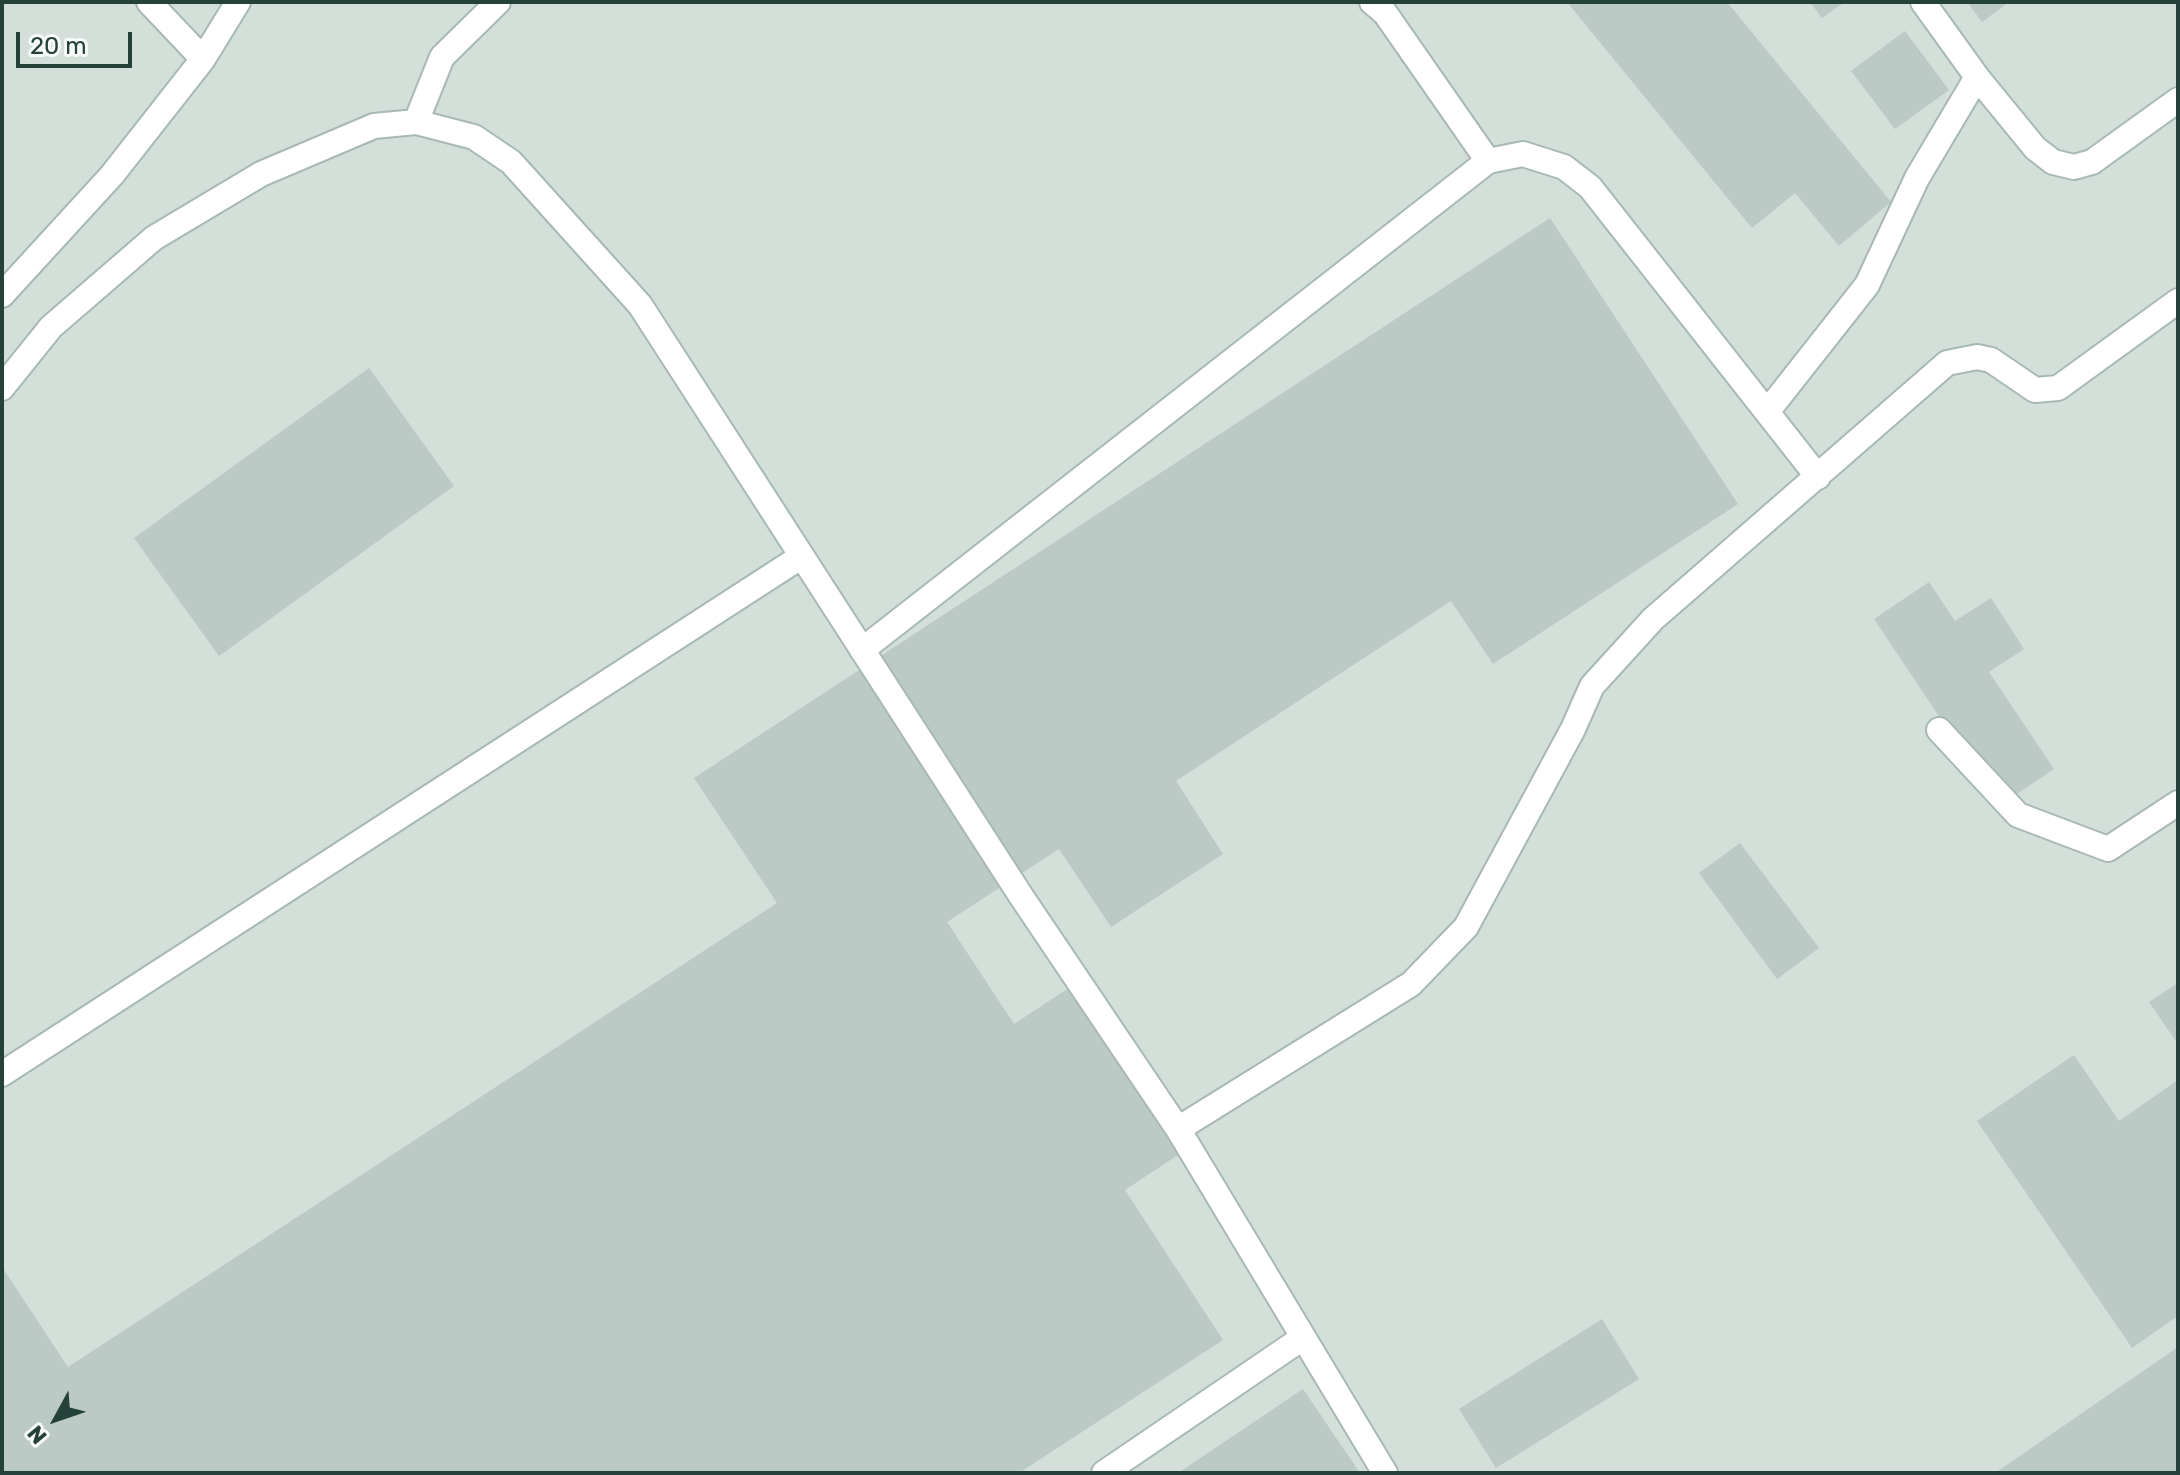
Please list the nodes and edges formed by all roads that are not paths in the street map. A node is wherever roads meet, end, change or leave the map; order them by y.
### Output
1 (149, 2) edge
2 (238, 2) edge
3 (498, 2) edge
4 (1372, 2) edge
5 (1923, 2) edge
6 (203, 59) junction
7 (1977, 77) junction
8 (2178, 100) edge
9 (416, 122) junction
10 (1488, 161) junction
11 (2, 295) edge
12 (2178, 301) edge
13 (2, 388) edge
14 (1767, 412) junction
15 (1818, 477) junction
16 (802, 556) junction
17 (862, 650) junction
18 (1939, 730) dead end
19 (2178, 803) edge
20 (2, 1074) edge
21 (1178, 1129) junction
22 (1301, 1339) junction
23 (1104, 1473) edge
24 (1385, 1473) edge

1 - 6 lane
2 - 6 lane
3 - 9 lane
4 - 10 lane
5 - 7 lane
6 - 11 lane
7 - 8 lane
7 - 14 lane
9 - 13 lane
9 - 16 lane
10 - 14 lane
10 - 17 lane
12 - 15 lane
14 - 15 lane
15 - 21 lane
16 - 17 lane
16 - 20 lane
17 - 21 lane
18 - 19 lane
21 - 22 lane
22 - 23 lane
22 - 24 lane

